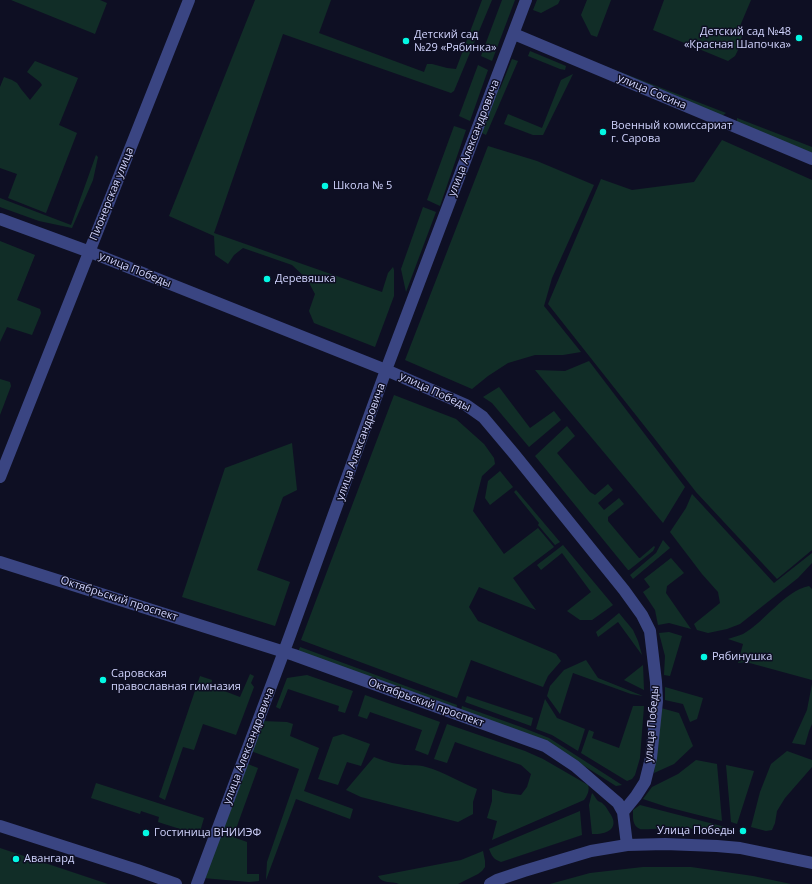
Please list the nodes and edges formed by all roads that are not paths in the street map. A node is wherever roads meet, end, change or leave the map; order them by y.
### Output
1 (189, 0) edge
2 (526, 0) edge
3 (514, 34) junction
4 (812, 158) edge
5 (0, 219) edge
6 (90, 252) junction
7 (386, 370) junction
8 (0, 478) edge
9 (0, 562) edge
10 (284, 652) junction
11 (623, 812) junction
12 (0, 826) edge
13 (627, 845) junction
14 (812, 863) edge
15 (176, 884) edge
16 (197, 884) edge
17 (490, 884) edge

1 - 6 street, Пионерская улица
2 - 3 street, улица Александровича
3 - 4 street, улица Сосина
3 - 7 street, улица Александровича
5 - 6 street, улица Победы
6 - 7 street, улица Победы
6 - 8 street, Пионерская улица
7 - 10 street, улица Александровича
7 - 11 street, улица Победы
9 - 10 street, Октябрьский проспект
10 - 11 street, Октябрьский проспект
10 - 16 street, улица Александровича
11 - 13 street
12 - 15 street
13 - 14 street
13 - 17 street

